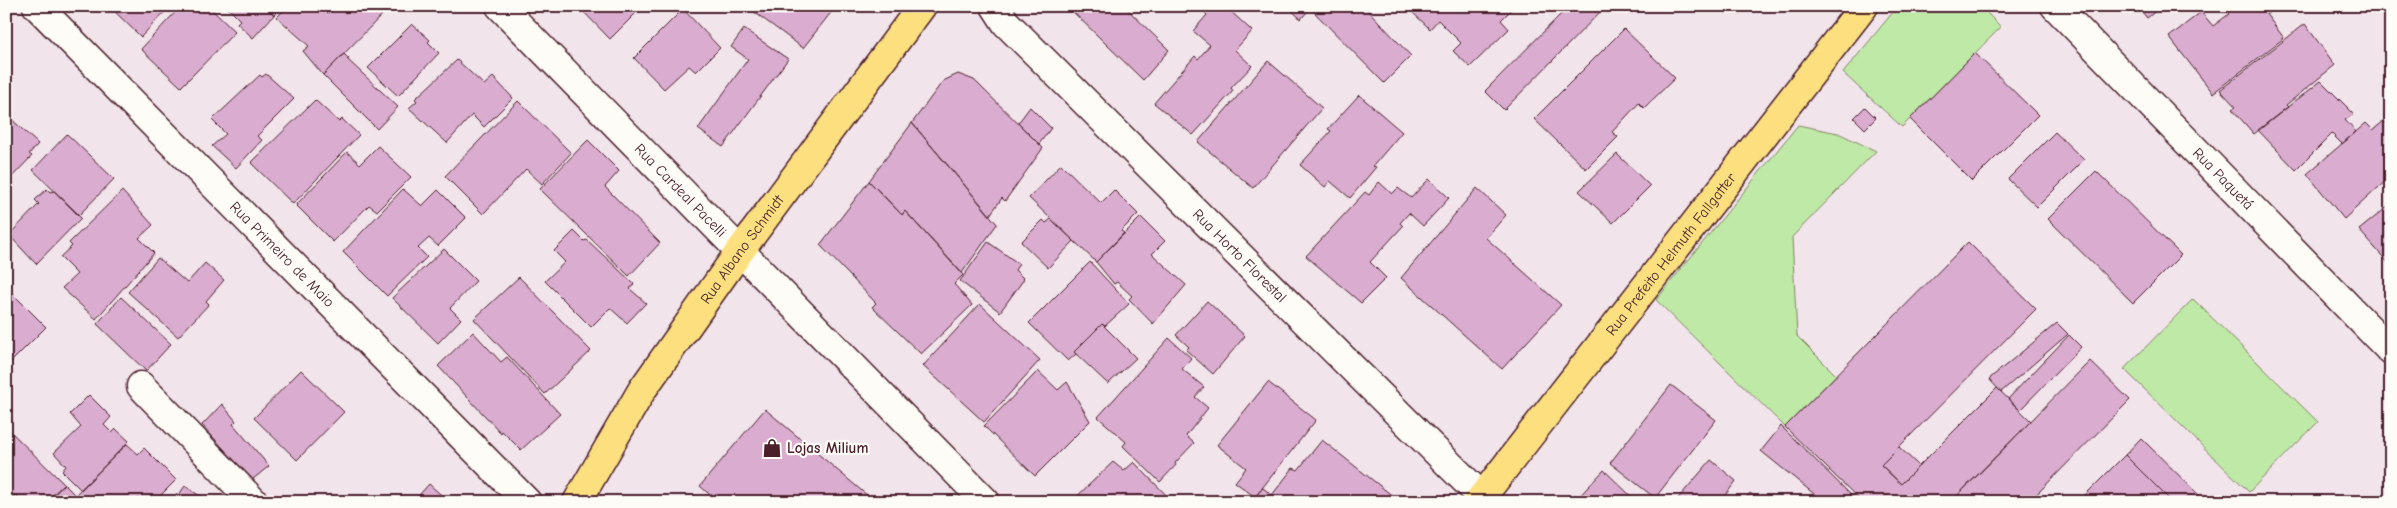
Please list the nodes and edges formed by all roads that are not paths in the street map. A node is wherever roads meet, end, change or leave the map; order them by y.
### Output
1 (37, 6) edge
2 (500, 6) edge
3 (922, 6) edge
4 (995, 6) edge
5 (1864, 6) edge
6 (2055, 6) edge
7 (740, 251) junction
8 (2391, 351) edge
9 (141, 386) dead end
10 (1483, 500) edge
11 (254, 502) edge
12 (527, 502) edge
13 (577, 502) edge
14 (986, 502) edge

1 - 12 street, Rua Primeiro de Maio
2 - 7 street, Rua Cardeal Pacelli
3 - 7 main road, Rua Albano Schmidt
4 - 10 street, Rua Horto Florestal
5 - 10 main road, Rua Prefeito Helmuth Fallgatter
6 - 8 street, Rua Paquetá
7 - 13 main road, Rua Albano Schmidt
7 - 14 street, Rua Cardeal Pacelli
9 - 11 street

